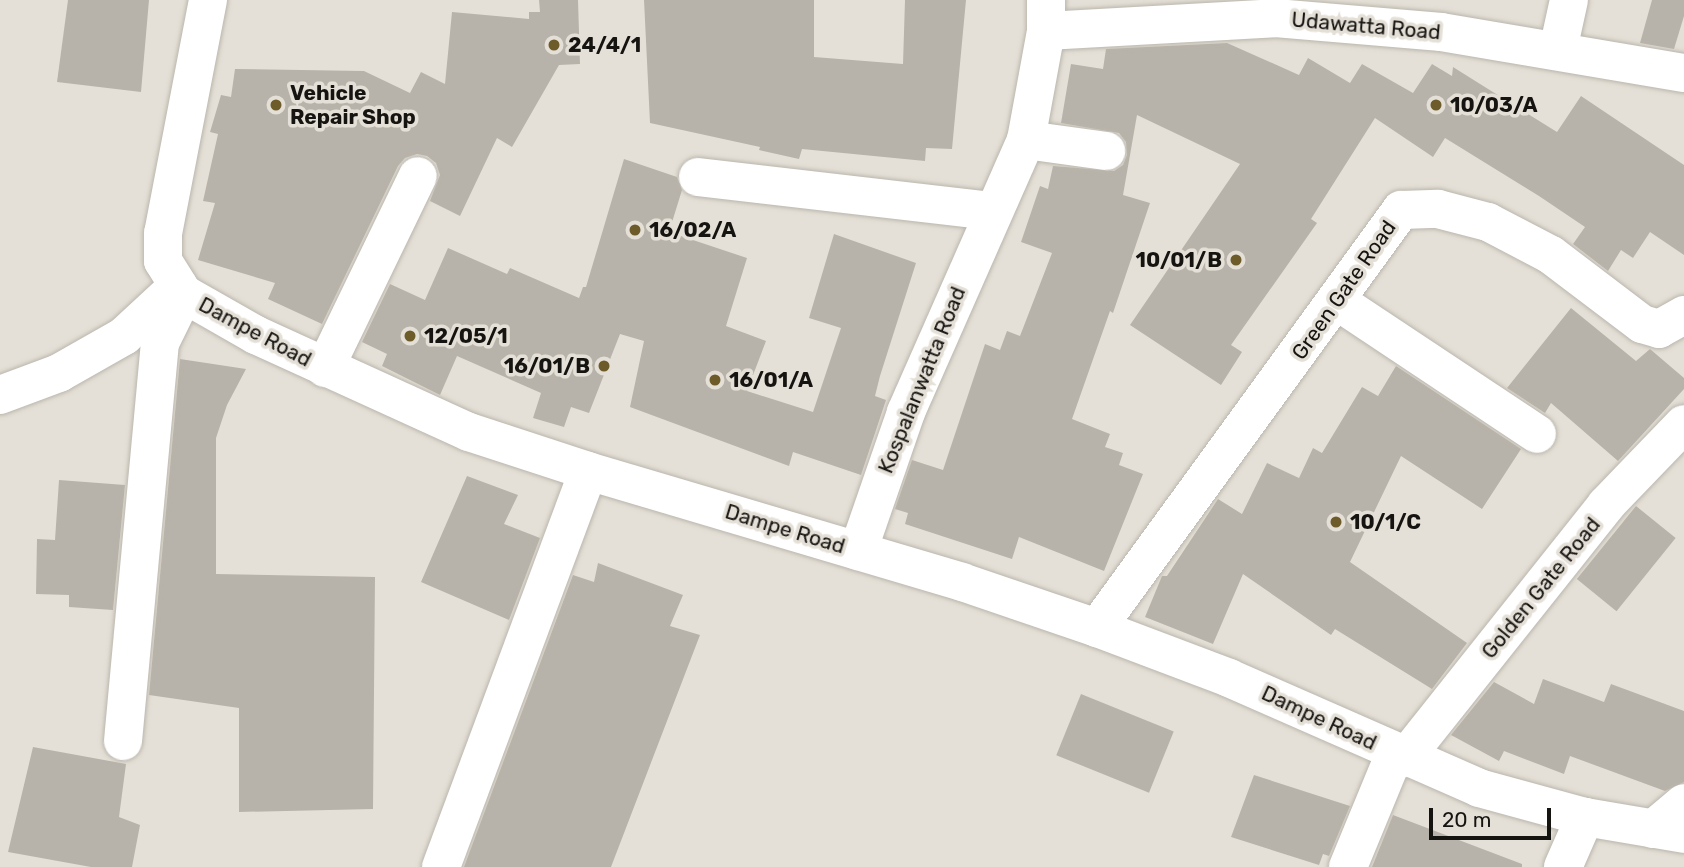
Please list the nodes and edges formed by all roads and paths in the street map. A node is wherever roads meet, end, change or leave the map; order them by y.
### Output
1 (208, 0) edge
2 (1569, 0) edge
3 (1046, 15) edge
4 (1442, 16) edge
5 (1558, 50) junction
6 (1684, 73) edge
7 (1026, 140) junction
8 (1106, 151) dead end
9 (418, 176) dead end
10 (698, 177) dead end
11 (993, 211) junction
12 (181, 290) junction
13 (1337, 301) junction
14 (1684, 315) edge
15 (325, 368) junction
16 (0, 395) edge
17 (1684, 424) edge
18 (1537, 434) dead end
19 (589, 471) junction
20 (858, 551) junction
21 (1097, 628) junction
22 (123, 741) dead end
23 (1400, 755) junction
24 (1684, 803) edge
25 (1585, 817) junction
26 (1668, 832) edge
27 (441, 867) edge
28 (1348, 867) edge
29 (1563, 867) edge

1 - 12 street, Dampe Road
2 - 5 street
3 - 4 street, Udawatta Road
3 - 7 street, Kospalanwatta Road
4 - 5 street, Udawatta Road
5 - 6 street, Udawatta Road
7 - 8 street
7 - 11 street, Kospalanwatta Road
9 - 15 street
10 - 11 street
11 - 20 street, Kospalanwatta Road
12 - 15 street, Dampe Road
12 - 16 street
12 - 22 street
13 - 14 street, Green Gate Road
13 - 18 street
13 - 21 street, Green Gate Road
15 - 19 street, Dampe Road
17 - 23 street, Golden Gate Road
19 - 20 street, Dampe Road
19 - 27 street
20 - 21 street, Dampe Road
21 - 23 street, Dampe Road
23 - 25 street, Dampe Road
23 - 28 street, Golden Gate Road
24 - 26 street
25 - 26 street, Dampe Road
25 - 29 street

